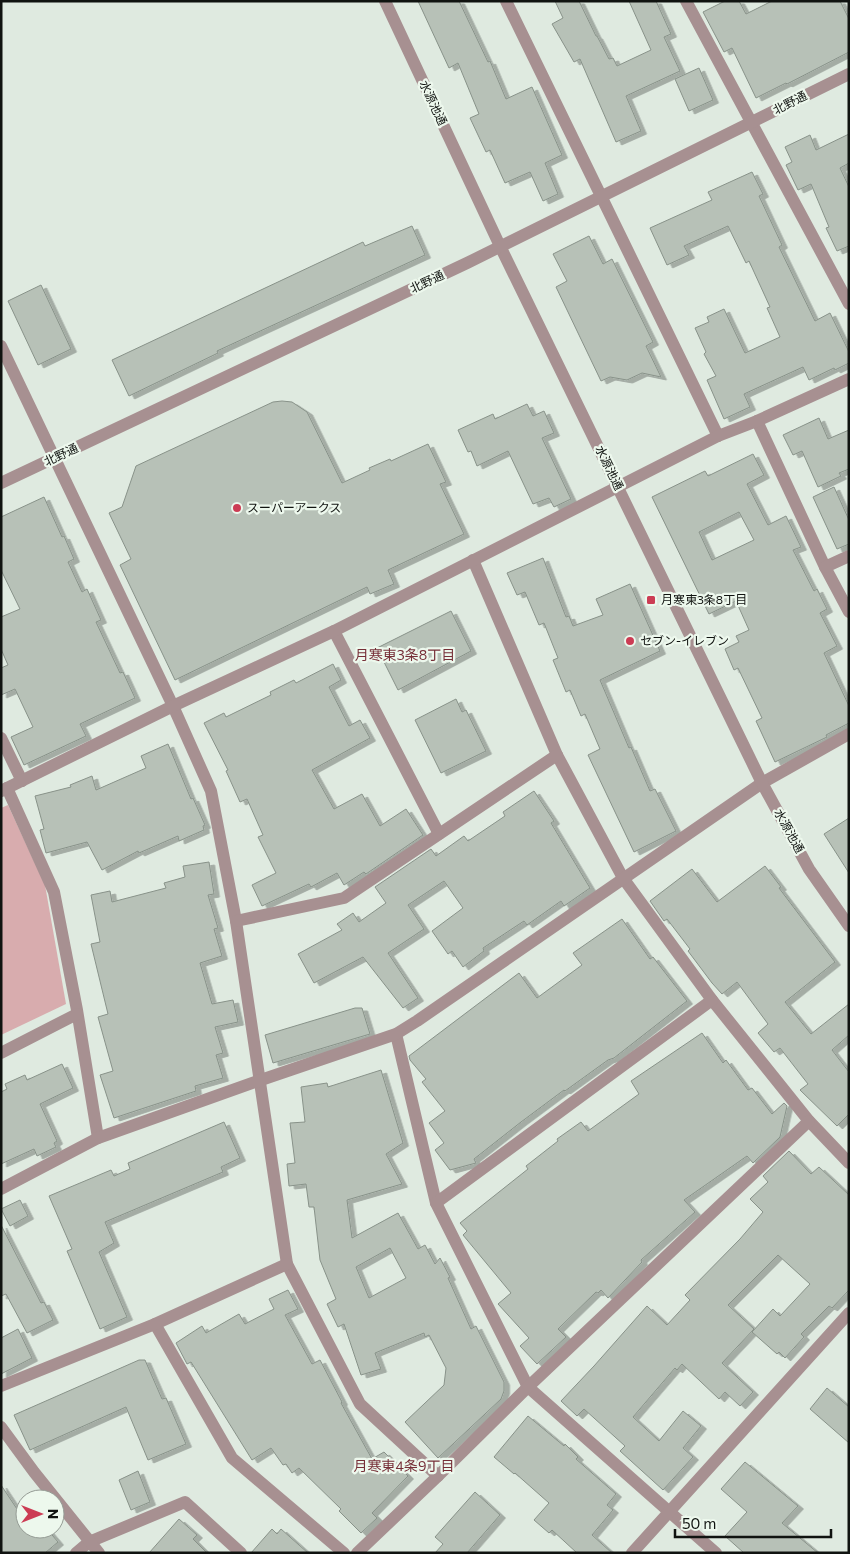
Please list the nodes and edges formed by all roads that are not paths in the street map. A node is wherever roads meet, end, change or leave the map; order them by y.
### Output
1 (385, 1) edge
2 (506, 1) edge
3 (686, 1) edge
4 (849, 74) edge
5 (752, 123) junction
6 (601, 198) junction
7 (500, 246) junction
8 (849, 304) edge
9 (1, 346) edge
10 (849, 378) edge
11 (757, 421) junction
12 (718, 436) junction
13 (55, 458) junction
14 (1, 483) edge
15 (618, 488) junction
16 (849, 556) edge
17 (473, 560) junction
18 (826, 567) junction
19 (849, 612) edge
20 (334, 631) junction
21 (173, 706) junction
22 (849, 734) edge
23 (1, 738) edge
24 (557, 755) junction
25 (22, 781) junction
26 (762, 783) junction
27 (4, 790) edge
28 (439, 834) junction
29 (623, 878) junction
30 (236, 922) junction
31 (849, 926) edge
32 (712, 1000) junction
33 (77, 1014) junction
34 (396, 1034) junction
35 (1, 1053) edge
36 (258, 1081) junction
37 (809, 1122) junction
38 (98, 1138) junction
39 (849, 1163) edge
40 (1, 1189) edge
41 (436, 1203) junction
42 (287, 1264) junction
43 (849, 1313) edge
44 (155, 1324) junction
45 (1, 1386) edge
46 (528, 1387) junction
47 (1, 1427) edge
48 (438, 1476) junction
49 (669, 1511) junction
50 (89, 1542) junction
51 (76, 1553) edge
52 (99, 1553) edge
53 (241, 1553) edge
54 (344, 1553) edge
55 (357, 1553) edge
56 (632, 1553) edge
57 (716, 1553) edge

1 - 7 street, 水源池通
2 - 6 street
3 - 5 street
4 - 5 street, 北野通
5 - 6 street, 北野通
5 - 8 street
6 - 7 street, 北野通
6 - 12 street
7 - 13 street, 北野通
7 - 15 street, 水源池通
9 - 13 street
10 - 11 street
11 - 12 street
11 - 18 street
12 - 15 street
13 - 14 street, 北野通
13 - 21 street
15 - 17 street
15 - 26 street, 水源池通
16 - 18 street
17 - 20 street
17 - 24 street
18 - 19 street
20 - 21 street
20 - 28 street
21 - 25 street
21 - 30 street
22 - 26 street
23 - 25 street
24 - 28 street
24 - 29 street
25 - 27 street
26 - 29 street
26 - 31 street, 水源池通
27 - 33 street
28 - 30 street
29 - 32 street
29 - 34 street
30 - 36 street
32 - 37 street
32 - 41 street
33 - 35 street
33 - 38 street
34 - 36 street
34 - 41 street
36 - 38 street
36 - 42 street
37 - 39 street
37 - 46 street
38 - 40 street
41 - 46 street
42 - 44 street
42 - 48 street
43 - 49 street
44 - 45 street
44 - 54 street
46 - 48 street
46 - 49 street
47 - 50 street
48 - 55 street
49 - 56 street
49 - 57 street
50 - 51 street
50 - 52 street
50 - 53 street

